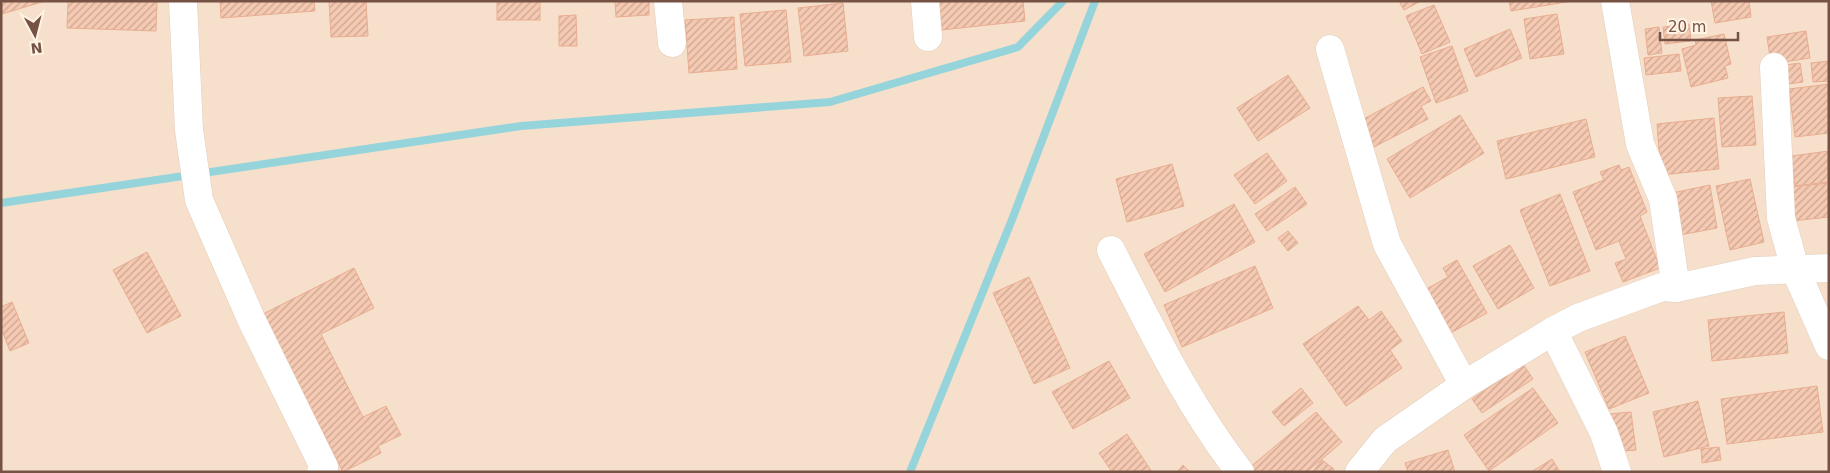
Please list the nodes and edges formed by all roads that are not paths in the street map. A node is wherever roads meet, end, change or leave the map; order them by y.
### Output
1 (183, 1) edge
2 (668, 1) edge
3 (925, 1) edge
4 (1615, 1) edge
5 (928, 37) dead end
6 (672, 42) dead end
7 (1330, 48) dead end
8 (1774, 67) dead end
9 (1111, 250) dead end
10 (1829, 268) edge
11 (1795, 269) junction
12 (1676, 288) junction
13 (1553, 331) junction
14 (1829, 346) edge
15 (1464, 385) junction
16 (321, 472) edge
17 (1240, 472) edge
18 (1358, 472) edge
19 (1617, 472) edge

1 - 16 street
2 - 6 street
3 - 5 street
4 - 12 street
7 - 15 street
8 - 11 street
9 - 17 street
10 - 11 street
11 - 12 street
11 - 14 street
12 - 13 street
13 - 15 street
13 - 19 street
15 - 18 street

